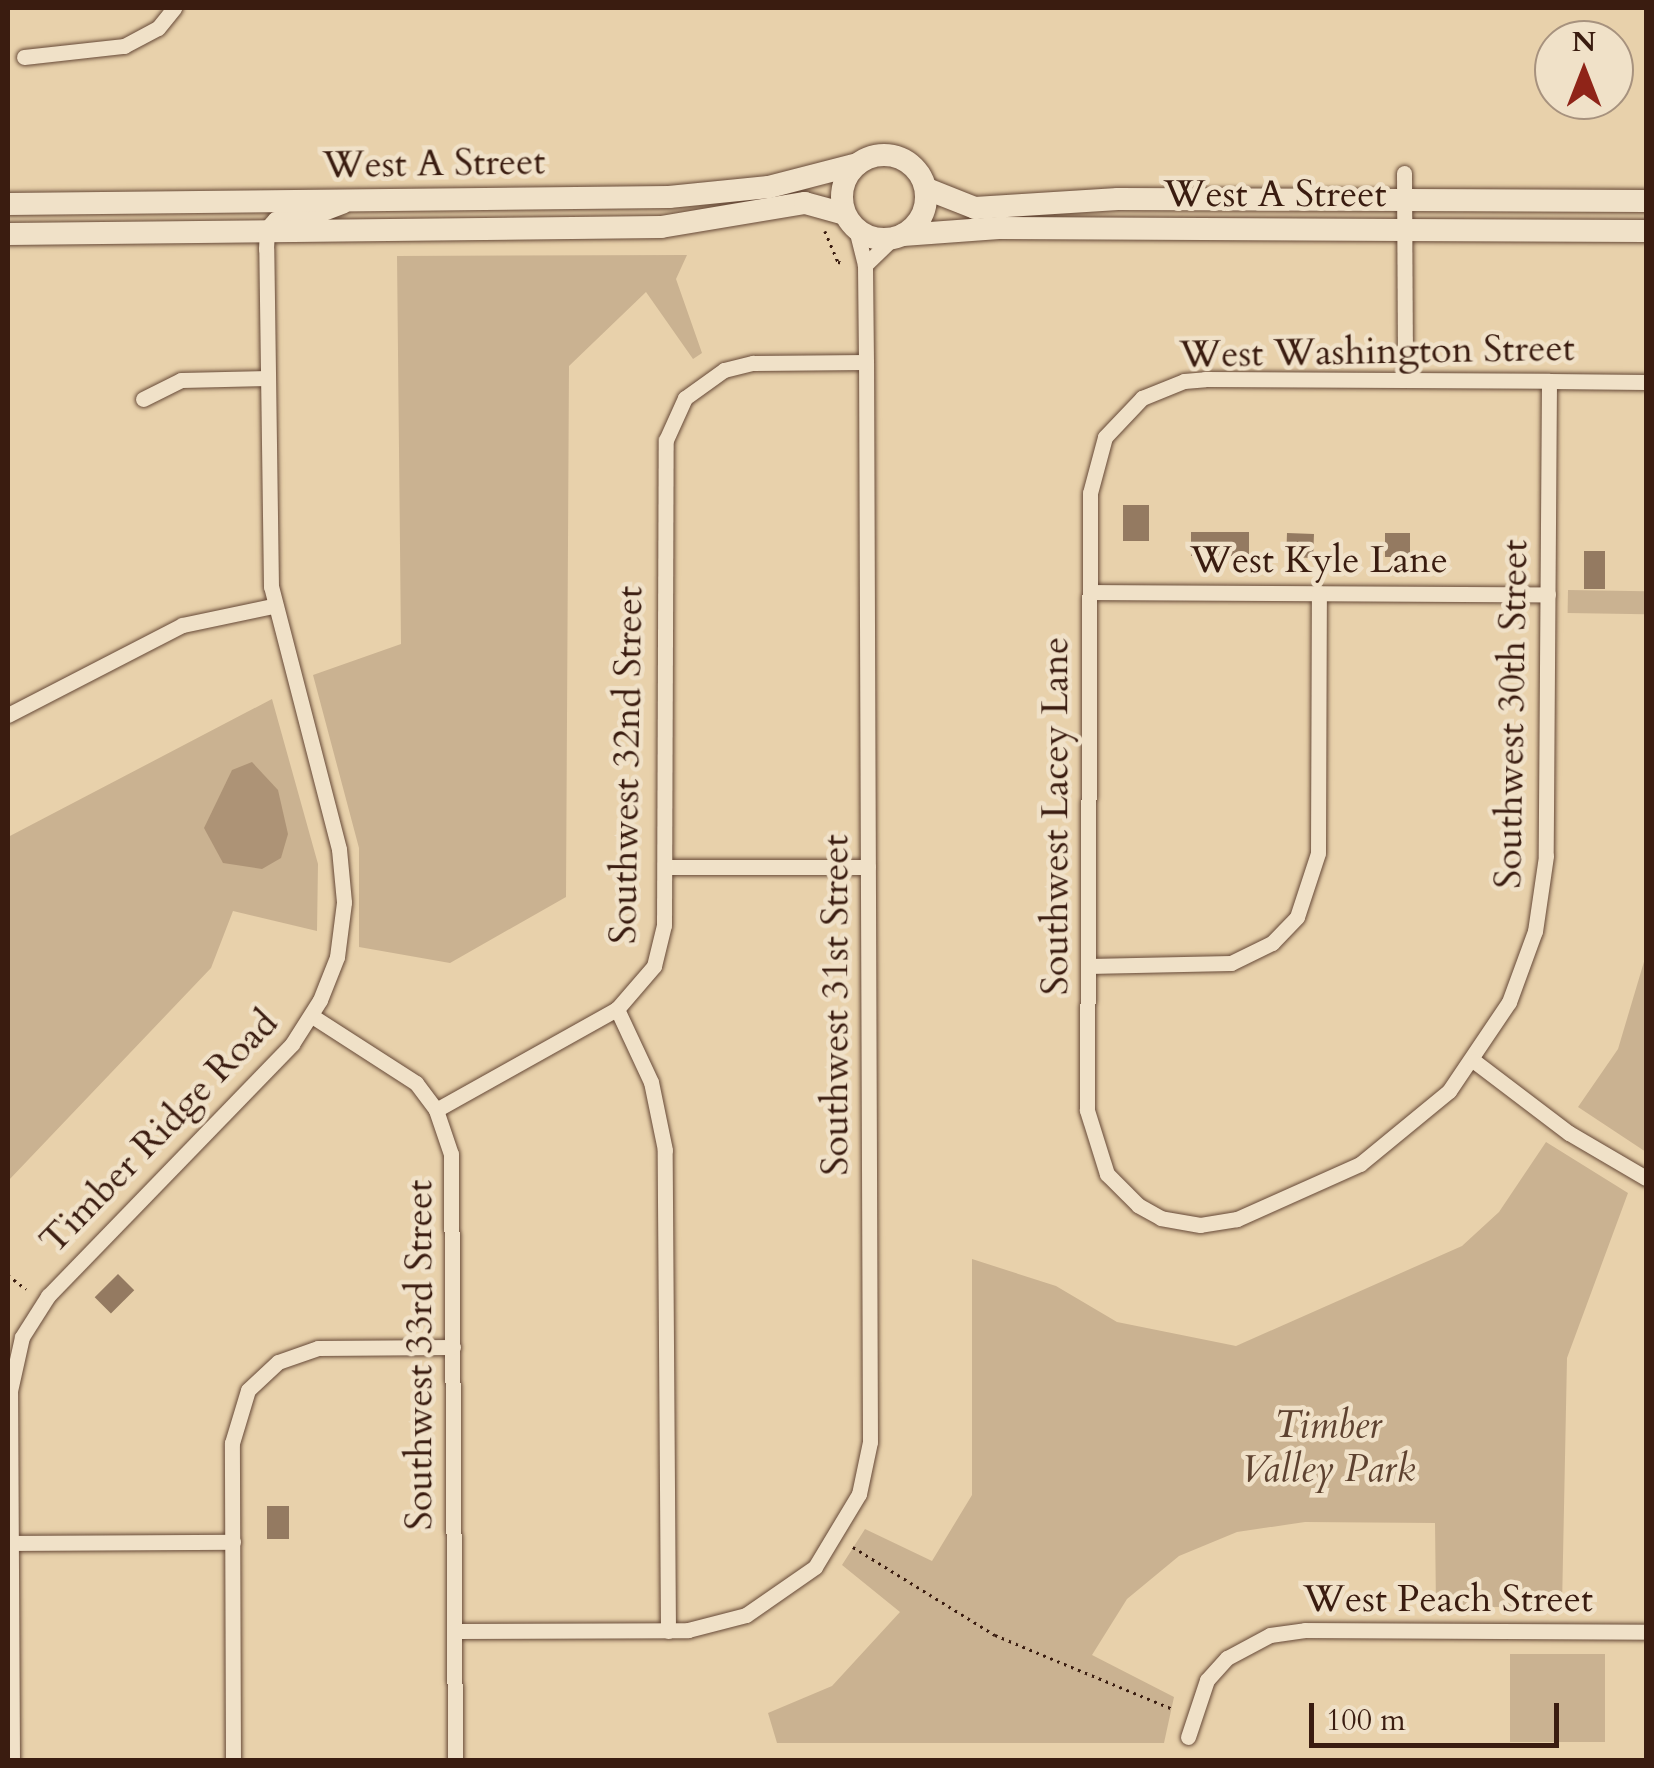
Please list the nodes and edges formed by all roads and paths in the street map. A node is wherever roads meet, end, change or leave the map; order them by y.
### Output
1 (174, 8) edge
2 (24, 57) dead end
3 (857, 164) junction
4 (1404, 173) dead end
5 (926, 189) junction
6 (357, 200) junction
7 (1404, 200) junction
8 (1646, 201) edge
9 (8, 204) edge
10 (851, 222) junction
11 (813, 224) dead end
12 (1403, 231) junction
13 (266, 232) junction
14 (1646, 232) edge
15 (8, 234) edge
16 (898, 237) junction
17 (865, 265) junction
18 (866, 362) junction
19 (268, 378) junction
20 (1405, 380) junction
21 (1549, 381) junction
22 (1646, 382) edge
23 (144, 399) dead end
24 (1119, 418) joint
25 (1090, 592) junction
26 (1319, 593) junction
27 (1548, 594) junction
28 (273, 606) junction
29 (8, 714) edge
30 (666, 867) junction
31 (868, 867) junction
32 (1088, 966) junction
33 (617, 1009) junction
34 (312, 1016) junction
35 (1474, 1061) junction
36 (436, 1110) junction
37 (1646, 1178) edge
38 (1138, 1205) joint
39 (8, 1275) edge
40 (26, 1290) dead end
41 (454, 1347) junction
42 (232, 1542) junction
43 (11, 1543) junction
44 (853, 1547) dead end
45 (454, 1631) junction
46 (668, 1631) junction
47 (1646, 1632) edge
48 (1173, 1709) dead end
49 (1188, 1737) dead end
50 (12, 1760) edge
51 (233, 1760) edge
52 (455, 1760) edge

1 - 2 street
3 - 5 main road
3 - 6 main road, West A Street
3 - 10 main road
4 - 7 street
5 - 7 main road, West A Street
5 - 16 main road
6 - 9 main road, West A Street
6 - 13 street
7 - 8 main road, West A Street
7 - 12 street
10 - 13 main road, West A Street
10 - 16 main road
10 - 17 street, Southwest 31st Street
11 - 17 path
12 - 14 main road, West A Street
12 - 16 main road, West A Street
12 - 20 street
13 - 15 main road, West A Street
13 - 19 street, Timber Ridge Road
16 - 17 street
17 - 18 street, Southwest 31st Street
18 - 30 street, Southwest 32nd Street
18 - 31 street, Southwest 31st Street
19 - 23 street
19 - 28 street, Timber Ridge Road
20 - 21 street, West Washington Street
20 - 24 street, West Washington Street
21 - 22 street, West Washington Street
21 - 27 street, Southwest 30th Street
24 - 25 street, Southwest Lacey Lane
25 - 26 street, West Kyle Lane
25 - 32 street, Southwest Lacey Lane
26 - 27 street, West Kyle Lane
26 - 32 street
27 - 35 street, Southwest 30th Street
28 - 29 street
28 - 34 street, Timber Ridge Road
30 - 31 street
30 - 33 street, Southwest 32nd Street
31 - 46 street, Southwest 31st Street
32 - 38 street, Southwest Lacey Lane
33 - 36 street, Southwest 32nd Street
33 - 46 street
34 - 36 street, Southwest 33rd Street
34 - 43 street, Timber Ridge Road
35 - 37 street
35 - 38 street, Southwest 30th Street
36 - 41 street, Southwest 33rd Street
39 - 40 path
41 - 42 street
41 - 45 street, Southwest 33rd Street
42 - 43 street
42 - 51 street
43 - 50 street, Timber Ridge Road
44 - 48 path
45 - 46 street
45 - 52 street, Southwest 33rd Street
47 - 49 street, West Peach Street

